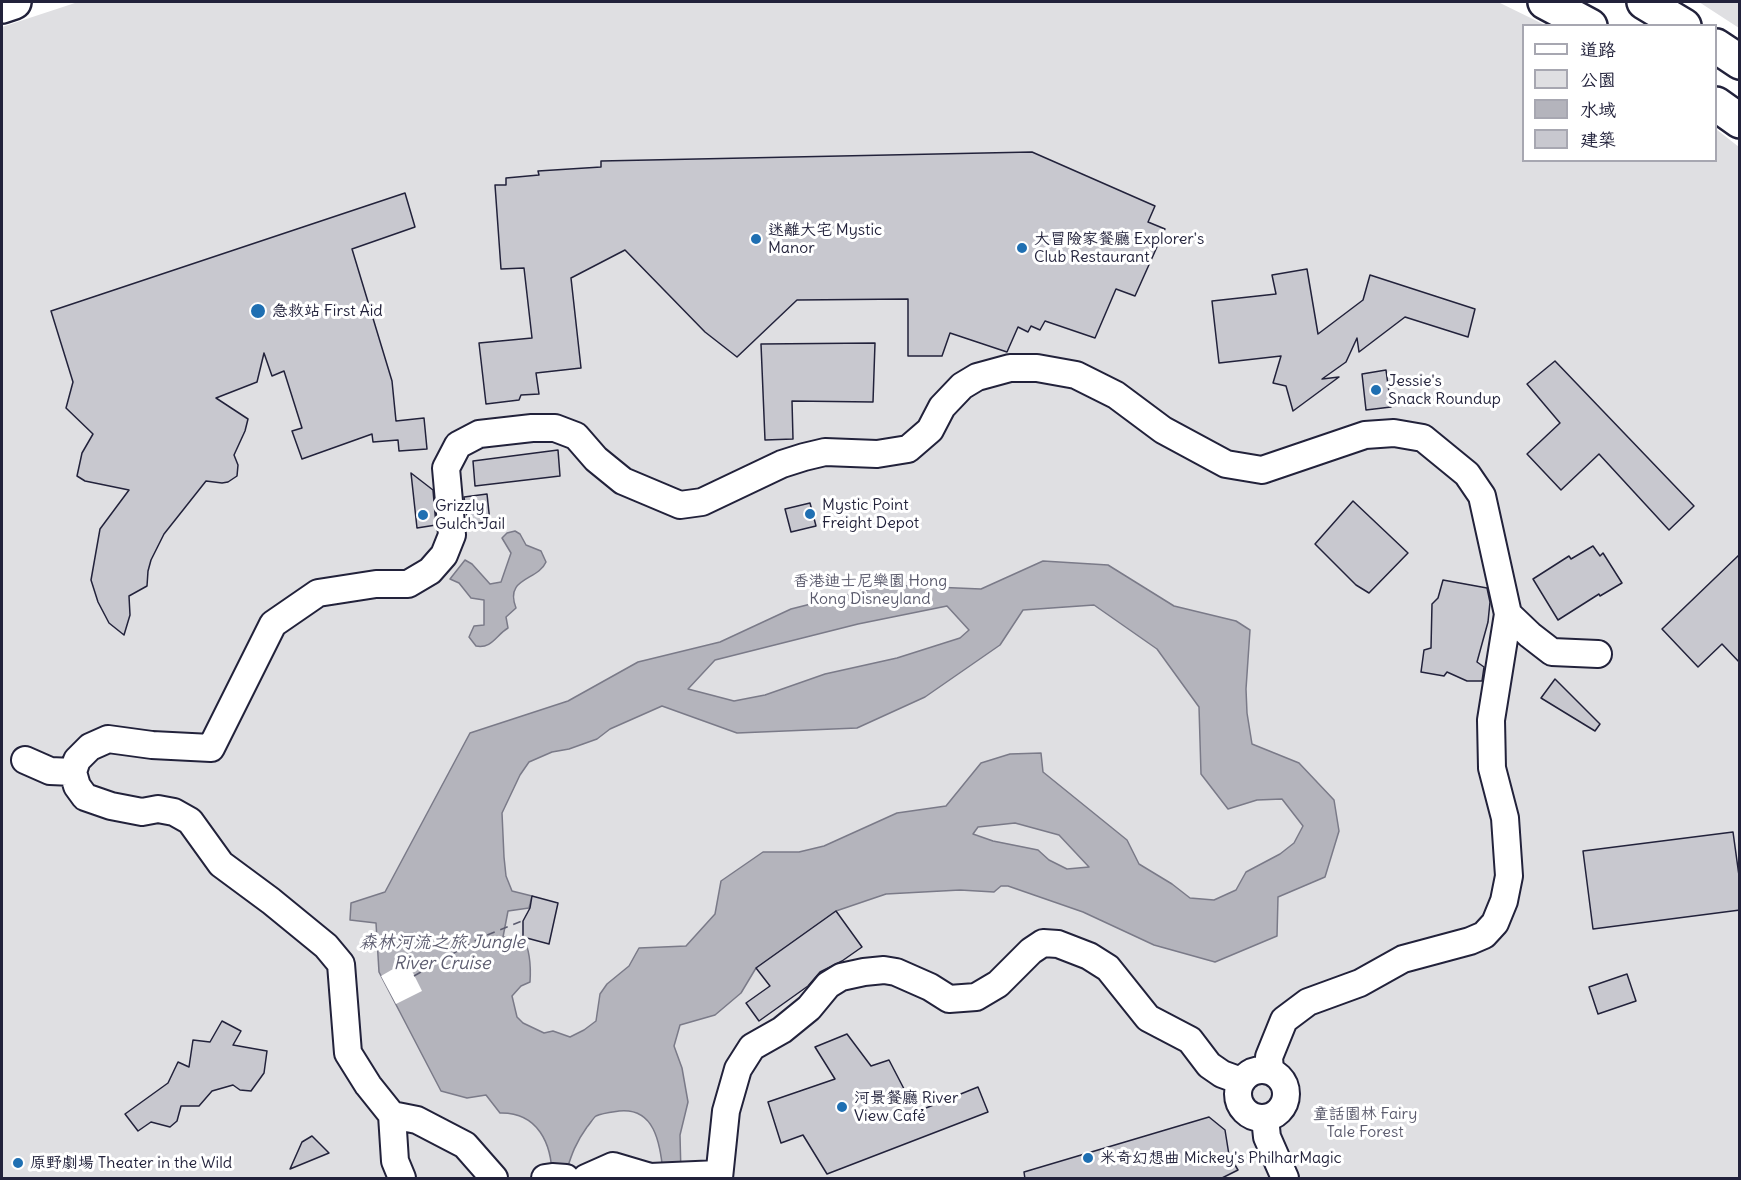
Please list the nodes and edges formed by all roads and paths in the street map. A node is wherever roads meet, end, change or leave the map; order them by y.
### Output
1 (14, 2) edge
2 (1545, 2) edge
3 (1644, 2) edge
4 (2, 6) edge
5 (1586, 24) edge
6 (1681, 24) edge
7 (1717, 47) edge
8 (1740, 62) edge
9 (1717, 105) edge
10 (1740, 121) edge
11 (1508, 614) junction
12 (1598, 654) dead end
13 (25, 760) dead end
14 (73, 772) junction
15 (1270, 1071) junction
16 (1241, 1081) junction
17 (392, 1115) junction
18 (1265, 1118) junction
19 (719, 1176) edge
20 (650, 1177) edge
21 (402, 1179) edge
22 (494, 1179) edge
23 (586, 1179) edge
24 (1285, 1179) edge

1 - 4 street
2 - 5 street
3 - 6 street
7 - 8 street
9 - 10 street
11 - 12 street
11 - 14 street
11 - 15 street
13 - 14 street
14 - 17 street
15 - 16 street
15 - 18 street
16 - 18 street
16 - 19 street
17 - 21 street
17 - 22 street
18 - 24 street
19 - 20 street
20 - 23 street

